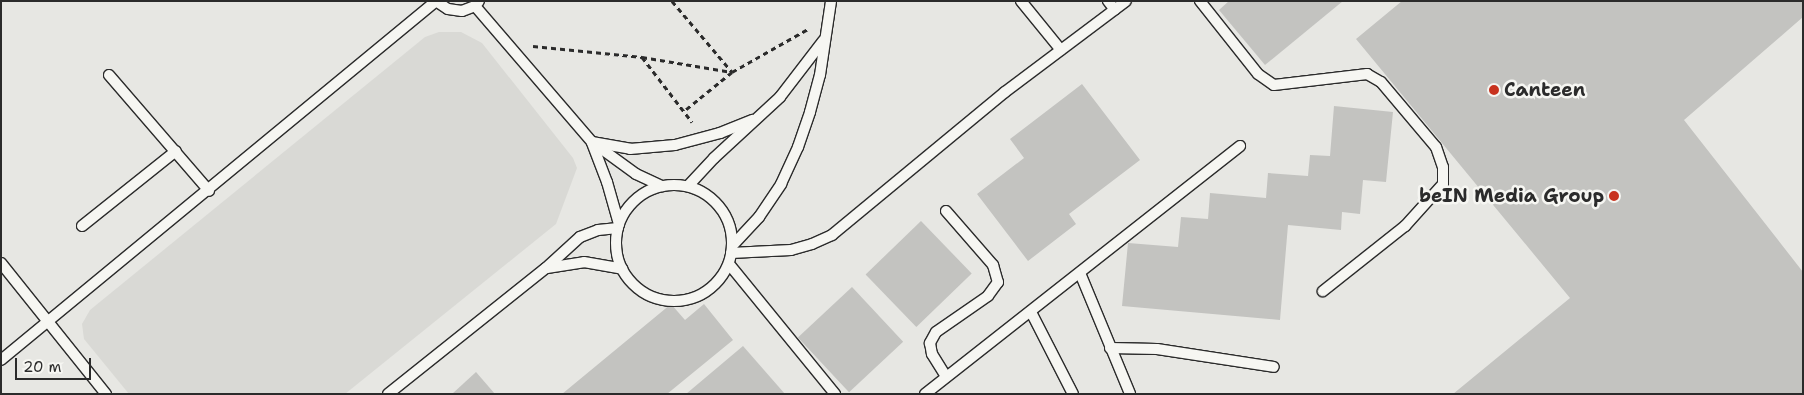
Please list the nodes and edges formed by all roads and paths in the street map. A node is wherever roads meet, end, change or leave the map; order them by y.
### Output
1 (436, 1) edge
2 (672, 1) edge
3 (831, 1) edge
4 (1021, 1) edge
5 (1126, 1) edge
6 (1200, 1) edge
7 (477, 4) edge
8 (1111, 5) edge
9 (830, 17) junction
10 (825, 38) junction
11 (507, 43) junction
12 (1061, 50) junction
13 (642, 57) junction
14 (732, 72) junction
15 (109, 75) dead end
16 (684, 111) junction
17 (761, 116) junction
18 (704, 138) junction
19 (592, 142) junction
20 (1240, 146) dead end
21 (176, 150) junction
22 (662, 186) junction
23 (688, 186) junction
24 (209, 191) junction
25 (946, 211) dead end
26 (82, 226) dead end
27 (618, 226) junction
28 (732, 250) junction
29 (1, 264) edge
30 (728, 264) junction
31 (546, 268) junction
32 (622, 269) junction
33 (1080, 273) junction
34 (1323, 292) dead end
35 (1031, 312) junction
36 (49, 322) junction
37 (1110, 348) junction
38 (1, 360) edge
39 (1274, 367) dead end
40 (946, 376) junction
41 (106, 394) edge
42 (388, 394) edge
43 (835, 394) edge
44 (925, 394) edge
45 (1073, 394) edge
46 (1130, 394) edge

1 - 7 lane
1 - 24 lane
2 - 14 path
3 - 9 lane
4 - 12 lane
5 - 8 lane
6 - 34 lane
7 - 11 lane
8 - 12 lane
9 - 10 lane
9 - 14 path
10 - 17 lane
10 - 28 lane
11 - 13 path
11 - 19 lane
12 - 28 lane
13 - 14 path
13 - 16 path
14 - 16 path
15 - 21 lane
16 - 18 path
17 - 18 lane
17 - 23 lane
18 - 19 lane
19 - 22 lane
19 - 27 lane
20 - 33 lane
21 - 24 lane
21 - 26 lane
22 - 23 lane
22 - 27 lane
23 - 28 lane
24 - 36 lane
25 - 40 lane
27 - 31 lane
27 - 32 lane
28 - 30 lane
29 - 36 lane
30 - 32 lane
30 - 43 lane
31 - 32 lane
31 - 42 lane
33 - 35 lane
33 - 37 lane
35 - 40 lane
35 - 45 lane
36 - 38 lane
36 - 41 lane
37 - 39 lane
37 - 46 lane
40 - 44 lane

